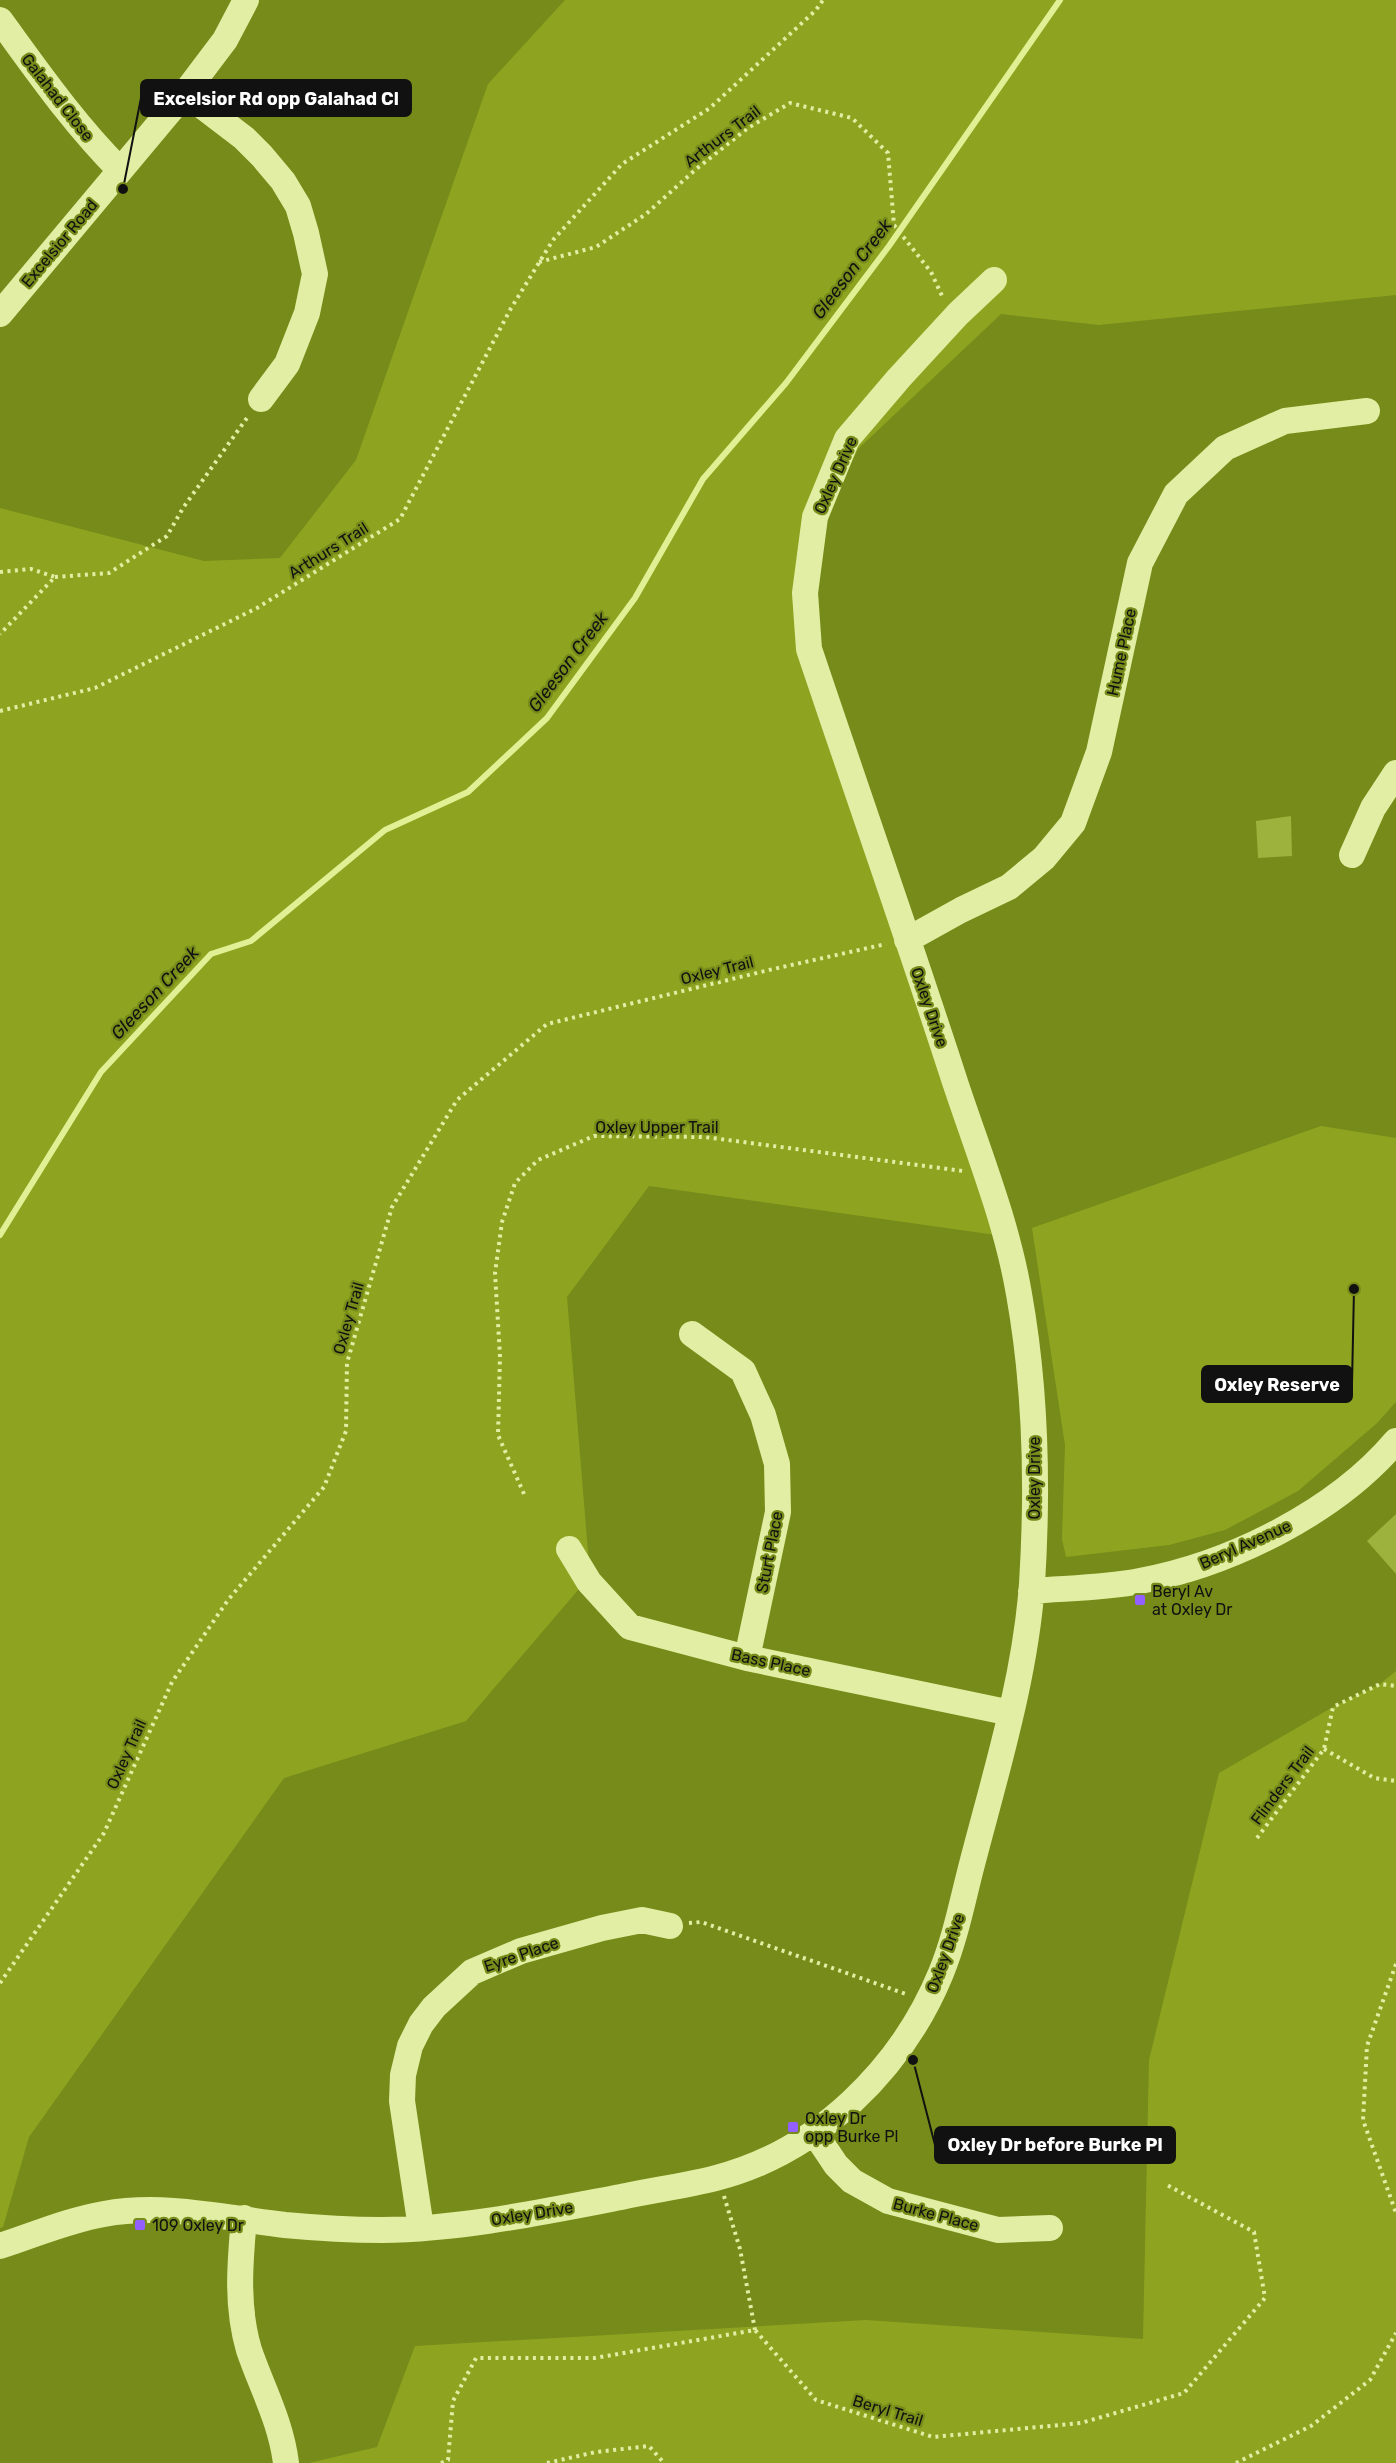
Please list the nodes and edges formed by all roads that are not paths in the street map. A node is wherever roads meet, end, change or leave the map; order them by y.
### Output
1 (246, 0) edge
2 (0, 20) edge
3 (185, 93) junction
4 (120, 170) junction
5 (994, 280) dead end
6 (0, 314) edge
7 (261, 399) road end
8 (1367, 411) dead end
9 (1396, 773) edge
10 (1352, 855) dead end
11 (907, 940) junction
12 (693, 1334) dead end
13 (1396, 1442) edge
14 (569, 1549) dead end
15 (1031, 1591) junction
16 (747, 1658) junction
17 (1011, 1713) junction
18 (670, 1926) road end
19 (814, 2132) junction
20 (244, 2218) junction
21 (421, 2228) junction
22 (1050, 2228) dead end
23 (0, 2246) edge
24 (286, 2463) edge

1 - 3 street, Excelsior Road
2 - 4 street, Galahad Close
3 - 4 street, Excelsior Road
3 - 7 street
4 - 6 street, Excelsior Road
5 - 11 street, Oxley Drive
8 - 11 street, Hume Place
9 - 10 street
11 - 15 street, Oxley Drive
12 - 16 street, Sturt Place
13 - 15 street, Beryl Avenue
14 - 16 street, Bass Place
15 - 17 street, Oxley Drive
16 - 17 street, Bass Place
17 - 19 street, Oxley Drive
18 - 21 street, Eyre Place
19 - 21 street, Oxley Drive
19 - 22 street, Burke Place
20 - 21 street, Oxley Drive
20 - 23 street, Oxley Drive
20 - 24 street

